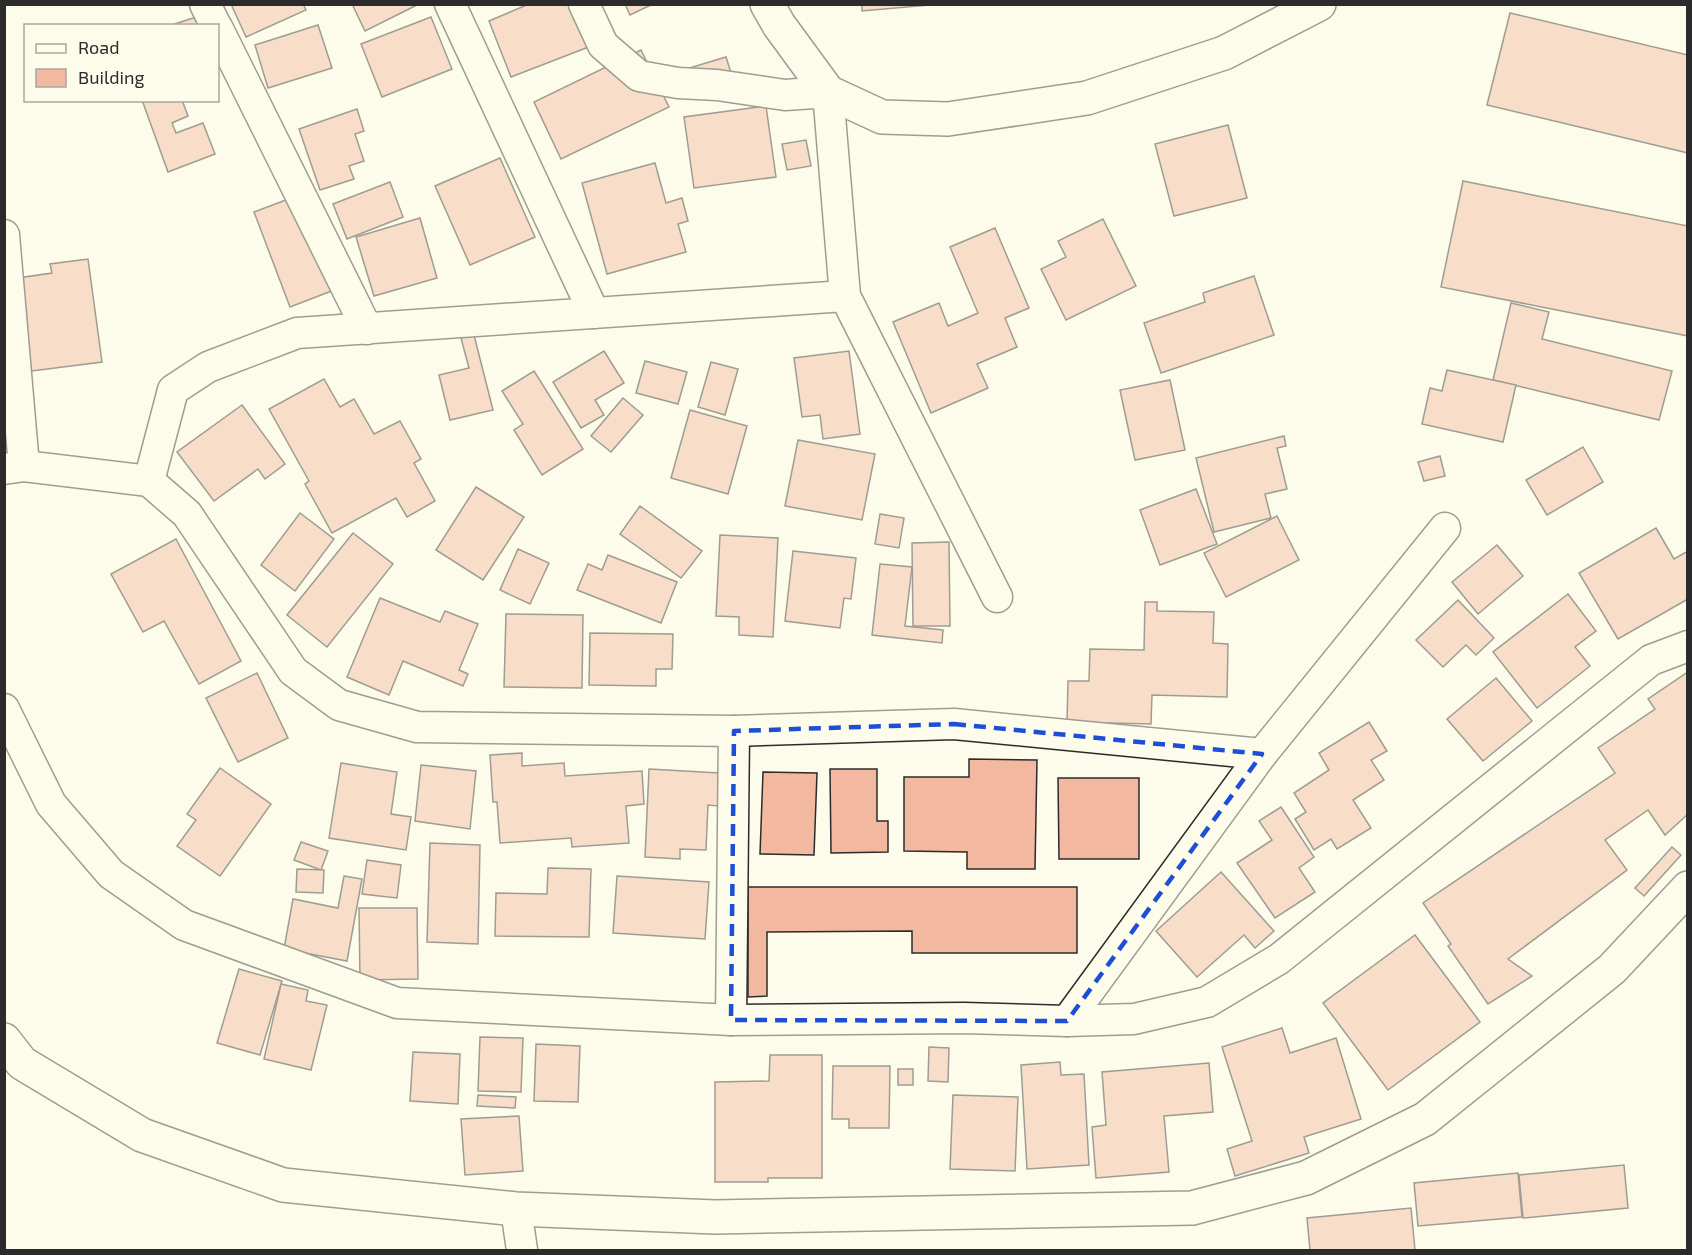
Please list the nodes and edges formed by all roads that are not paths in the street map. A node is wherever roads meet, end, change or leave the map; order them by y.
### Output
1 (205, 4) edge
2 (450, 4) edge
3 (584, 4) edge
4 (767, 4) edge
5 (1319, 4) edge
6 (215, 24) edge
7 (219, 31) edge
8 (828, 92) junction
9 (4, 235) edge
10 (845, 296) junction
11 (594, 313) junction
12 (367, 329) junction
13 (14, 467) edge
14 (149, 482) junction
15 (1445, 528) dead end
16 (997, 597) dead end
17 (1688, 646) edge
18 (4, 709) edge
19 (734, 731) junction
20 (1262, 754) junction
21 (1688, 888) edge
22 (731, 1020) junction
23 (1067, 1021) junction
24 (4, 1040) edge
25 (516, 1209) junction
26 (522, 1251) edge

1 - 6 street
2 - 11 street
3 - 8 street
4 - 8 main road
5 - 8 main road
7 - 12 street
8 - 10 street
9 - 13 street
10 - 11 street
10 - 16 street
11 - 12 street
12 - 14 street
13 - 14 street
14 - 19 street
15 - 20 street
17 - 23 street
18 - 22 street
19 - 20 street
19 - 22 street
20 - 23 street
21 - 25 main road
22 - 23 street
24 - 25 main road
25 - 26 street

